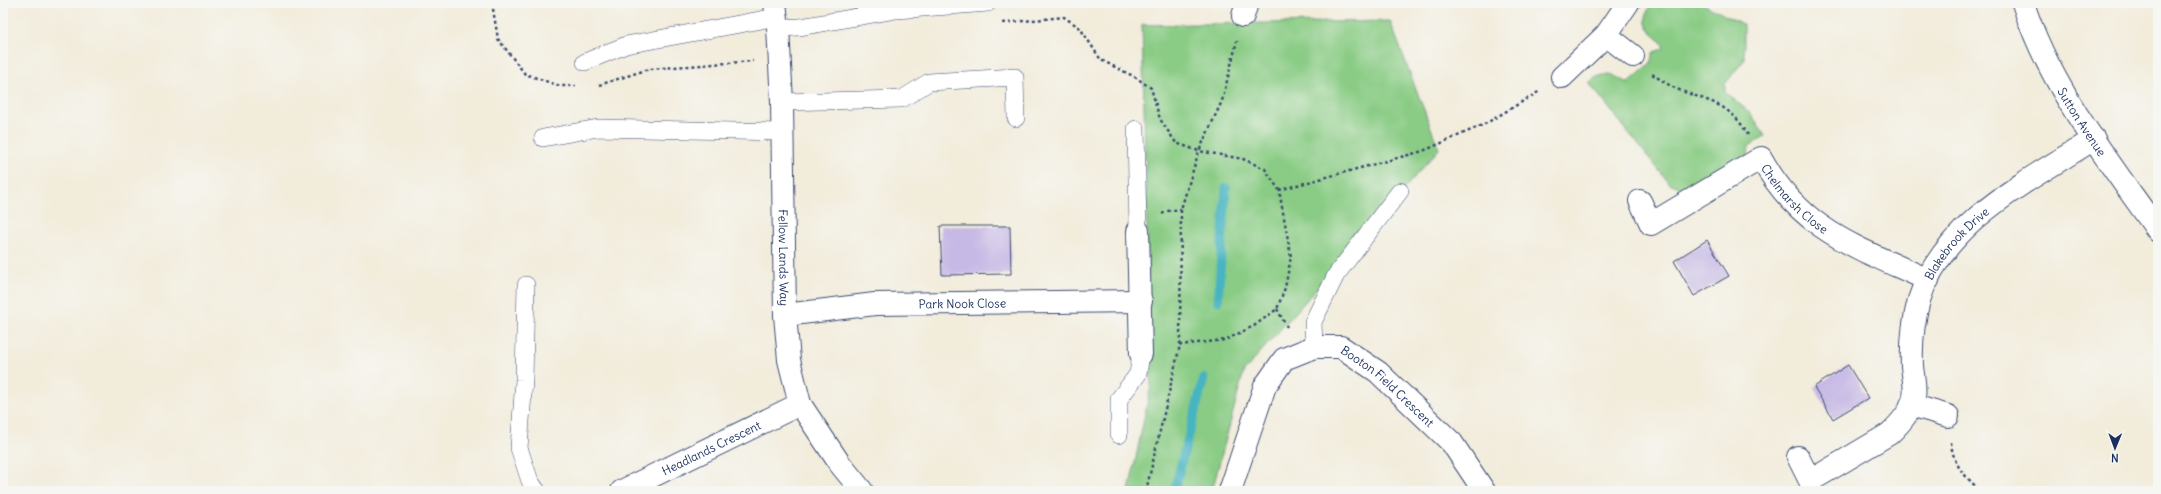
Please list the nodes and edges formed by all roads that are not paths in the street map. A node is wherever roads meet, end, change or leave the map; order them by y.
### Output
1 (988, 3) edge
2 (1628, 3) edge
3 (2023, 3) edge
4 (777, 16) edge
5 (1606, 35) junction
6 (1633, 56) road end
7 (585, 62) dead end
8 (1562, 77) road end
9 (782, 102) junction
10 (1016, 118) dead end
11 (1136, 129) dead end
12 (783, 132) junction
13 (542, 138) dead end
14 (2094, 139) junction
15 (1400, 192) dead end
16 (1640, 201) dead end
17 (2158, 230) edge
18 (1138, 231) joint
19 (1928, 280) junction
20 (526, 285) dead end
21 (1141, 301) junction
22 (785, 315) junction
23 (1314, 348) junction
24 (1141, 354) joint
25 (800, 404) junction
26 (1911, 405) junction
27 (1948, 416) road end
28 (1119, 435) dead end
29 (1798, 457) dead end
30 (537, 491) edge
31 (622, 491) edge
32 (862, 491) edge
33 (1230, 491) edge
34 (1484, 491) edge

1 - 4 lane
2 - 5 street
3 - 14 street, Sutton Avenue
4 - 7 lane
4 - 9 street, Fellow Lands Way
5 - 6 street
5 - 8 street
9 - 10 lane
9 - 12 street, Fellow Lands Way
11 - 18 lane
12 - 13 lane
12 - 22 street, Fellow Lands Way
14 - 17 street, Sutton Avenue
14 - 19 street, Blakebrook Drive
15 - 23 lane
16 - 19 street, Chelmarsh Close
18 - 21 street
19 - 26 street, Blakebrook Drive
20 - 30 lane
21 - 22 street, Park Nook Close
21 - 24 street
22 - 25 street, Fellow Lands Way
23 - 33 street, Booton Field Crescent
23 - 34 street, Booton Field Crescent
24 - 28 lane
25 - 31 street, Headlands Crescent
25 - 32 street, Fellow Lands Way
26 - 27 street
26 - 29 street, Blakebrook Drive

